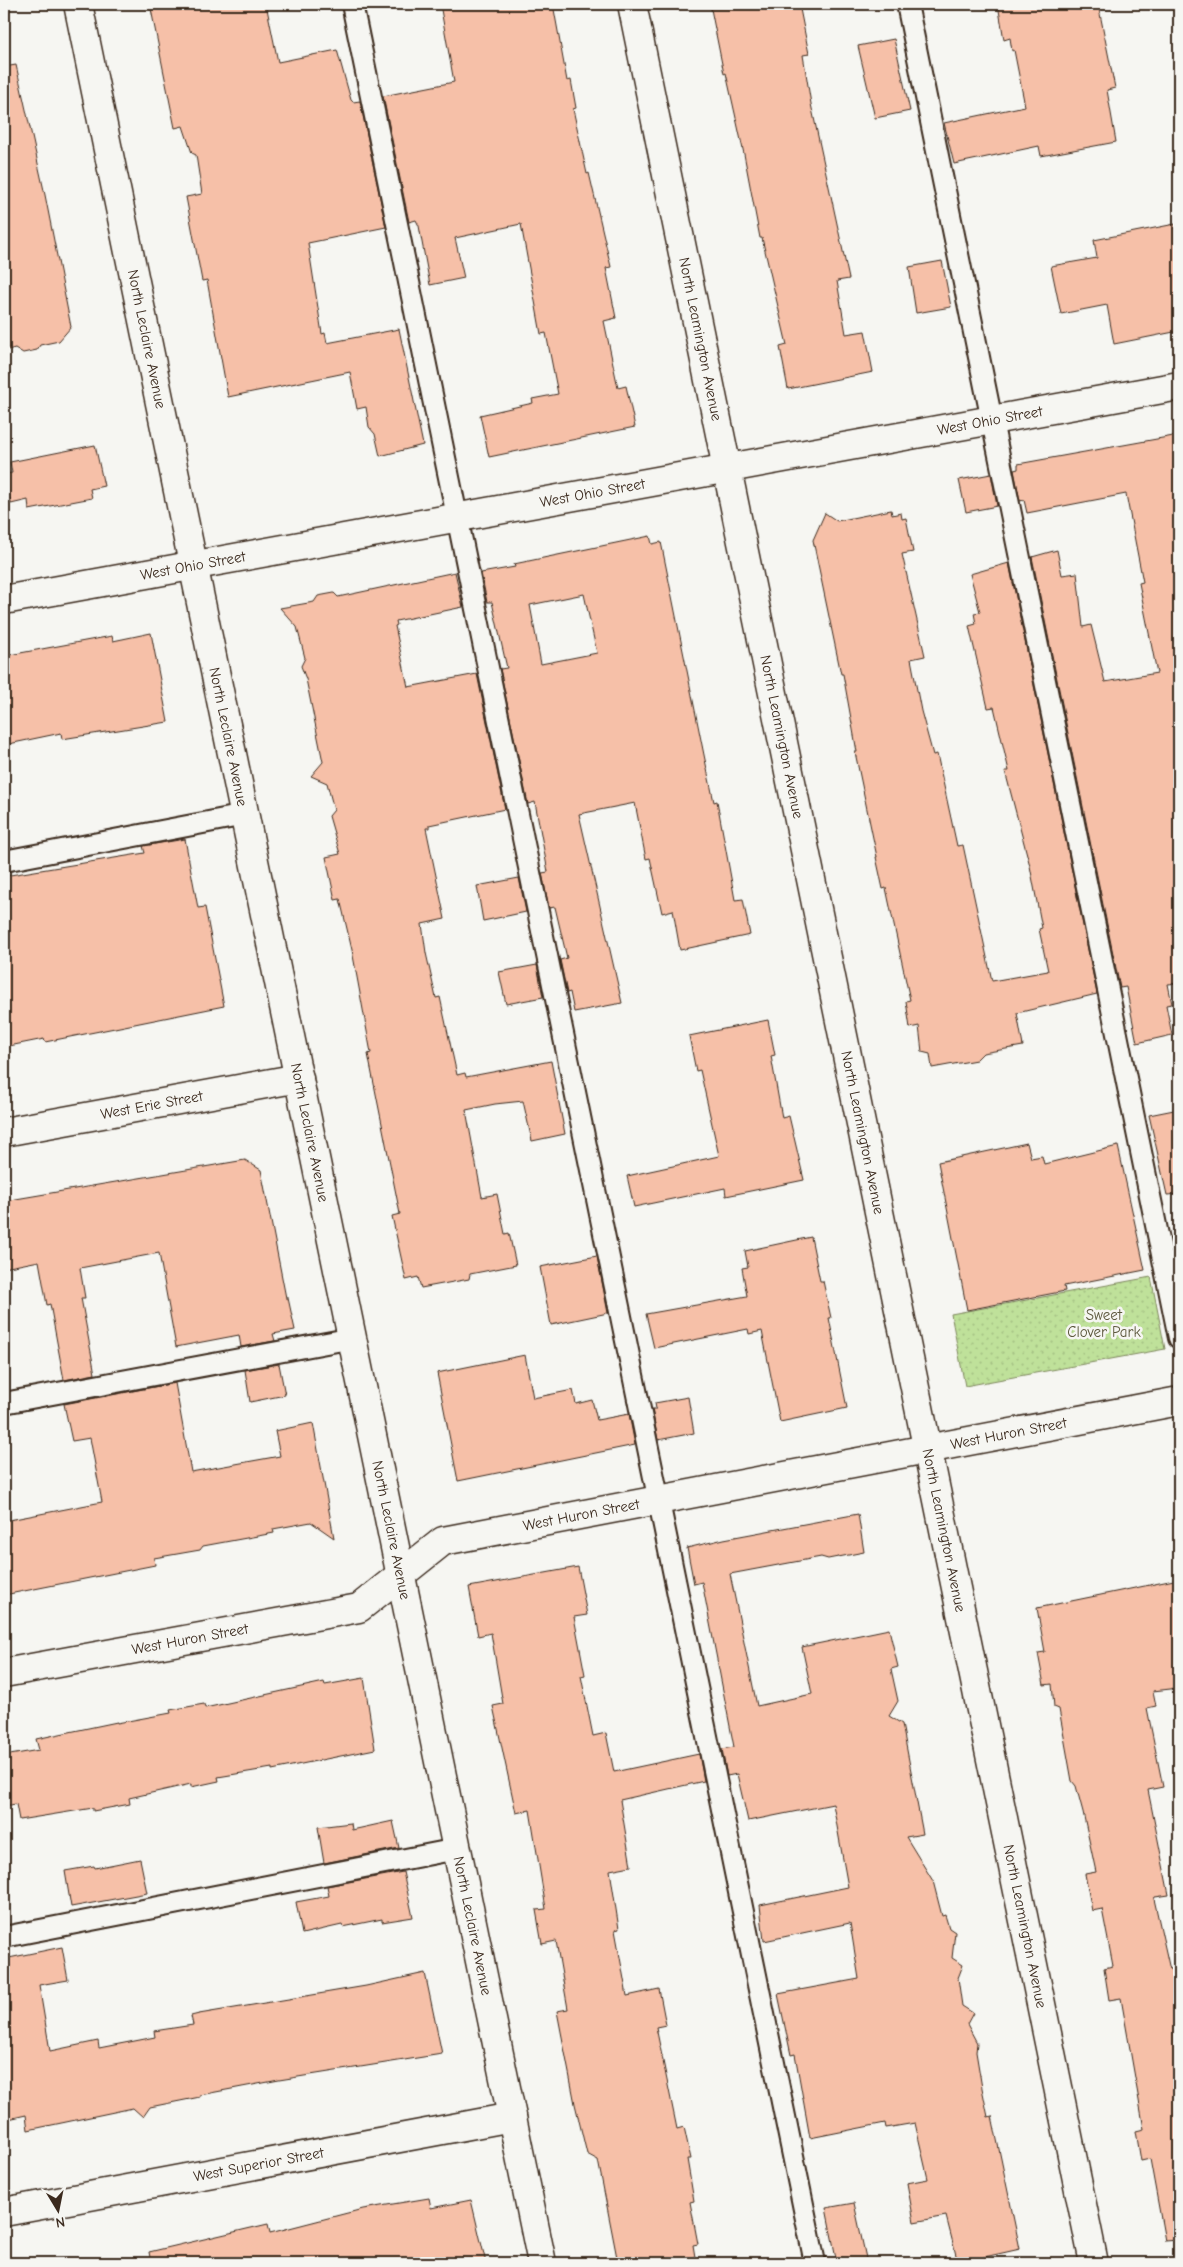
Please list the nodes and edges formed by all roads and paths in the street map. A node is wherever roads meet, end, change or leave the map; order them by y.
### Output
1 (78, 4) edge
2 (352, 4) edge
3 (632, 4) edge
4 (907, 4) edge
5 (1179, 386) edge
6 (992, 420) junction
7 (726, 468) junction
8 (457, 517) junction
9 (194, 566) junction
10 (4, 600) edge
11 (245, 815) junction
12 (4, 861) edge
13 (299, 1078) junction
14 (4, 1132) edge
15 (353, 1338) junction
16 (1179, 1338) edge
17 (1179, 1401) edge
18 (4, 1403) edge
19 (927, 1449) junction
20 (659, 1500) junction
21 (400, 1575) junction
22 (4, 1673) edge
23 (457, 1849) junction
24 (4, 1937) edge
25 (512, 2117) junction
26 (4, 2212) edge
27 (542, 2263) edge
28 (815, 2263) edge
29 (1094, 2263) edge

1 - 9 street, North Leclaire Avenue
2 - 8 lane
3 - 7 street, North Leamington Avenue
4 - 6 lane
5 - 6 street, West Ohio Street
6 - 7 street, West Ohio Street
6 - 16 lane
7 - 8 street, West Ohio Street
7 - 19 street, North Leamington Avenue
8 - 9 street, West Ohio Street
8 - 20 lane
9 - 10 street, West Ohio Street
9 - 11 street, North Leclaire Avenue
11 - 12 lane
11 - 13 street, North Leclaire Avenue
13 - 14 street, West Erie Street
13 - 15 street, North Leclaire Avenue
15 - 18 lane
15 - 21 street, North Leclaire Avenue
17 - 19 street, West Huron Street
19 - 20 street, West Huron Street
19 - 29 street, North Leamington Avenue
20 - 21 street, West Huron Street
20 - 28 lane
21 - 22 street, West Huron Street
21 - 23 street, North Leclaire Avenue
23 - 24 lane
23 - 25 street, North Leclaire Avenue
25 - 26 street, West Superior Street
25 - 27 street, North Leclaire Avenue

